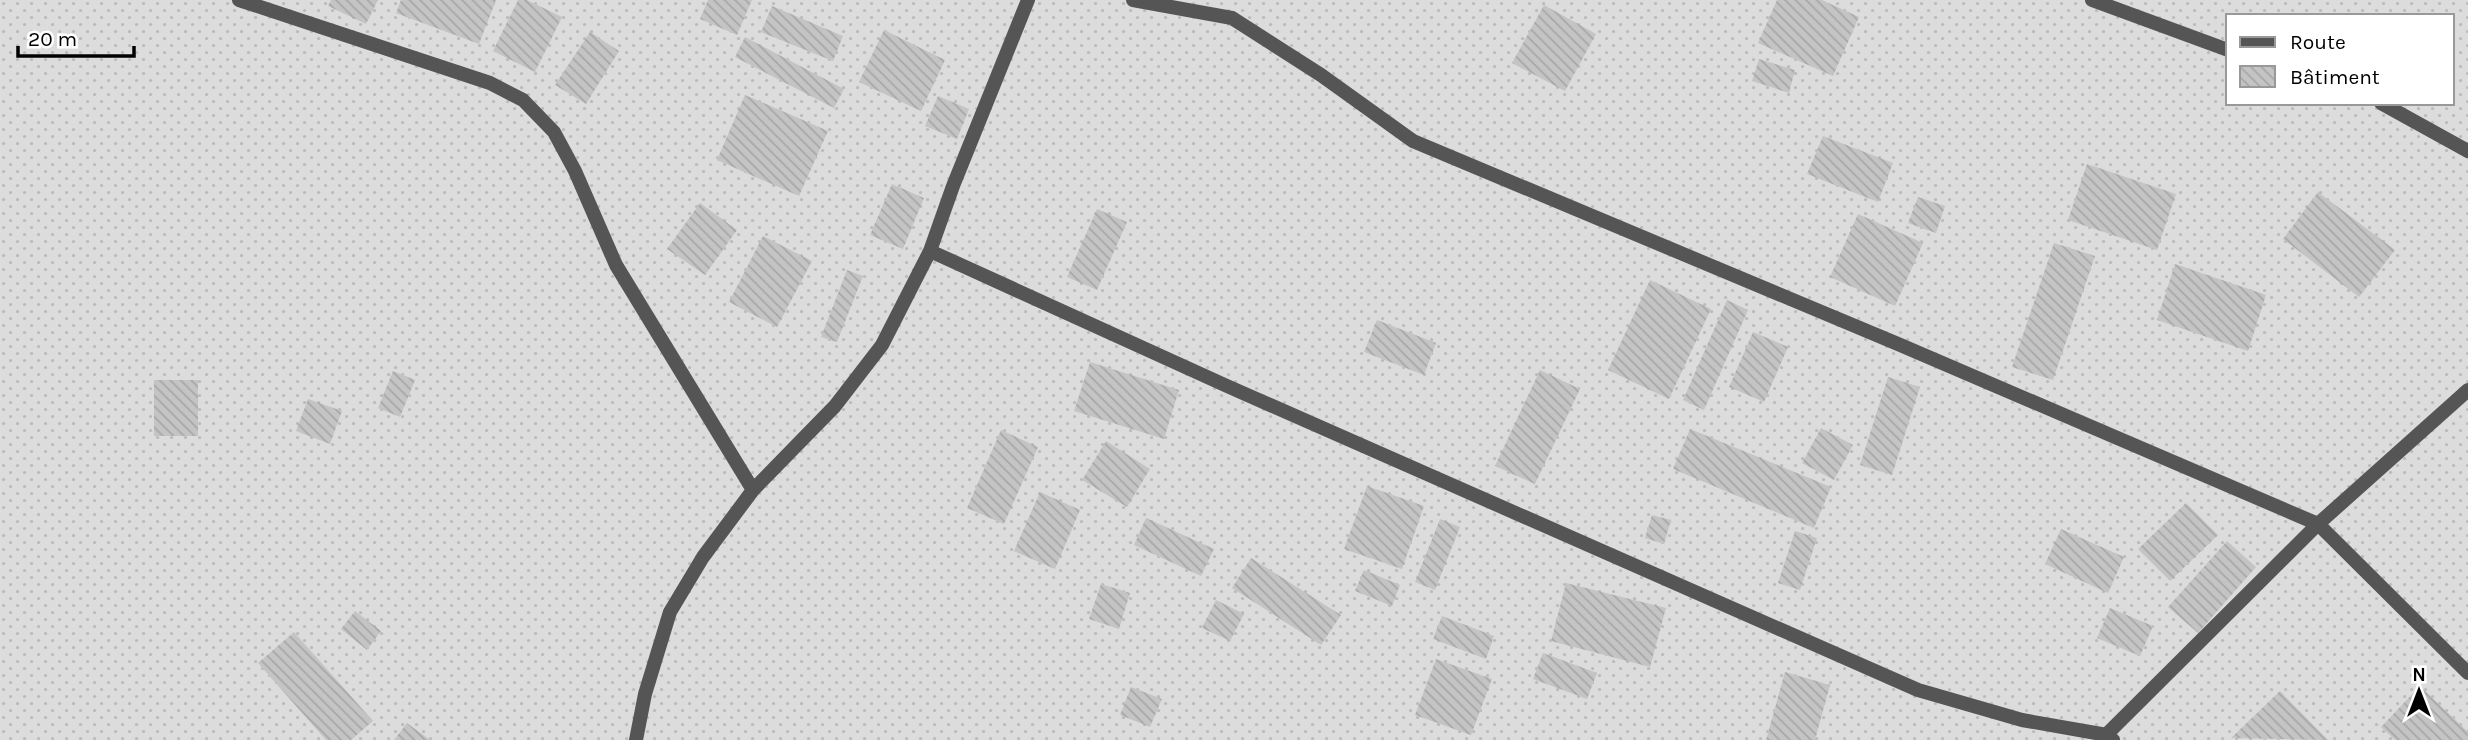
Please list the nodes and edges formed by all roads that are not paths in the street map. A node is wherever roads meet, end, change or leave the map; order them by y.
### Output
1 (239, 0) edge
2 (1028, 0) edge
3 (1133, 0) edge
4 (2092, 0) edge
5 (2226, 49) edge
6 (2385, 105) edge
7 (2468, 151) edge
8 (930, 251) junction
9 (2468, 390) edge
10 (753, 490) junction
11 (2318, 524) junction
12 (2468, 673) edge
13 (2107, 738) edge
14 (636, 740) edge

1 - 10 street
2 - 8 street
3 - 11 street
4 - 5 street
6 - 7 street
8 - 10 street
8 - 13 street
9 - 11 street
10 - 14 street
11 - 12 street
11 - 13 street

